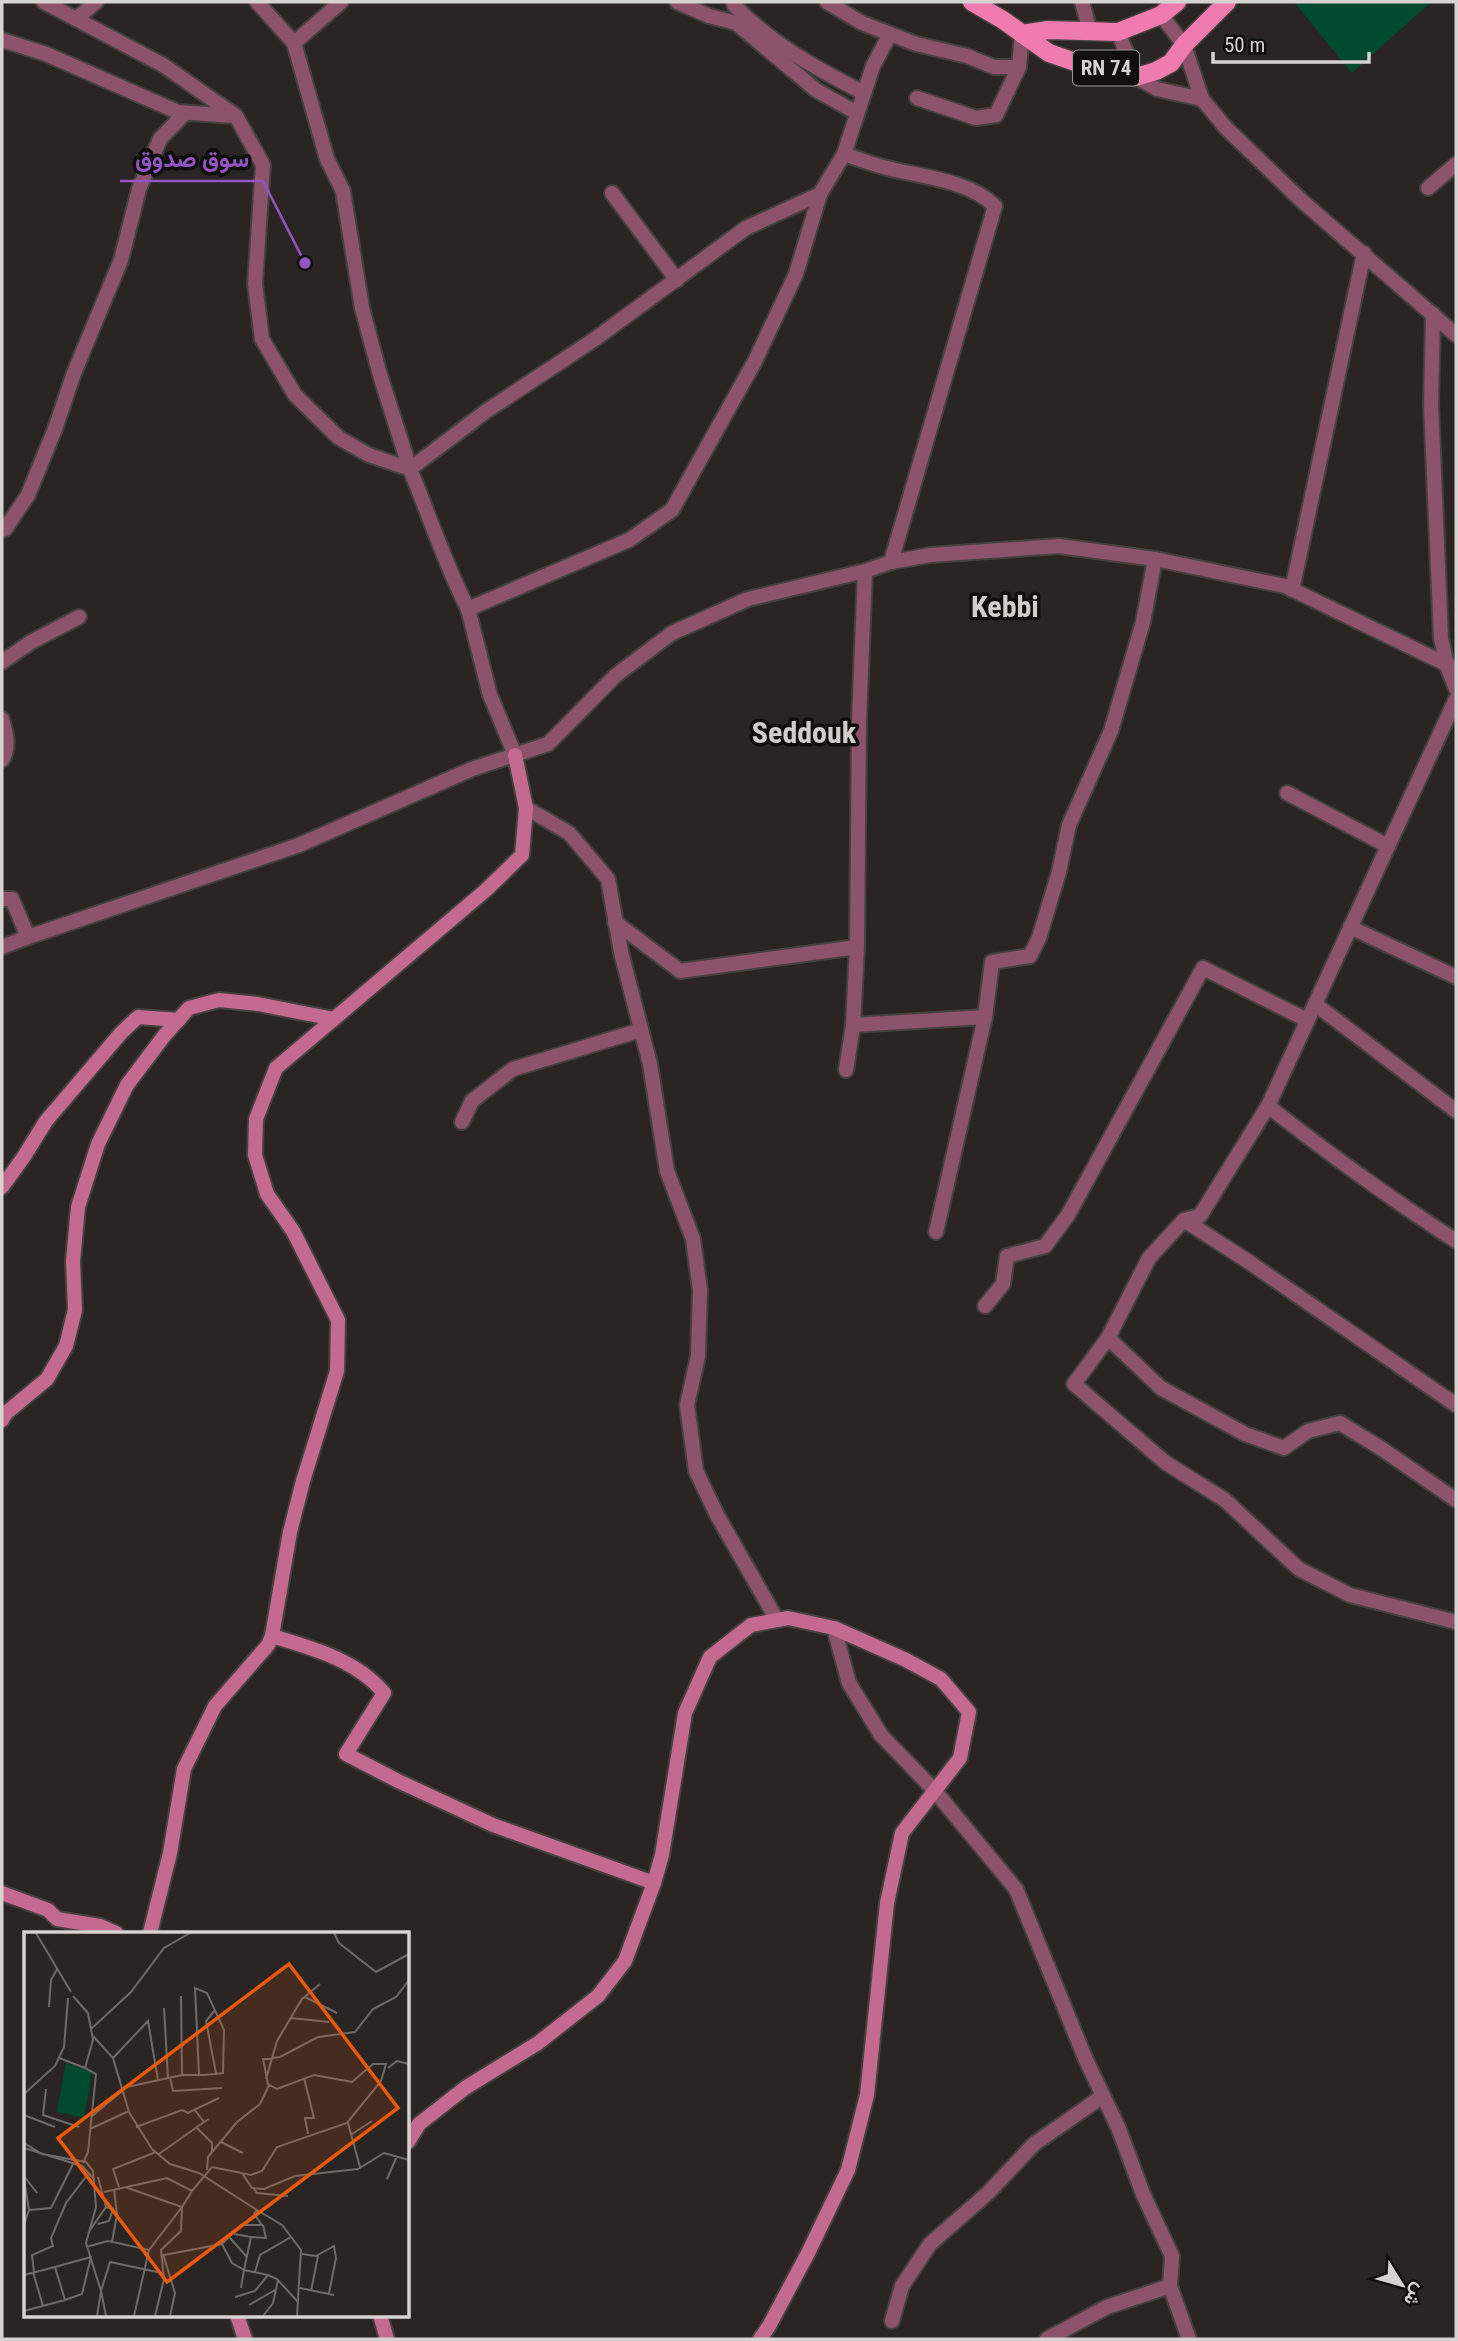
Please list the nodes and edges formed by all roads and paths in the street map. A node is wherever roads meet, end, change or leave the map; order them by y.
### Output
1 (44, 2) edge
2 (96, 2) edge
3 (257, 2) edge
4 (341, 2) edge
5 (677, 2) edge
6 (827, 2) edge
7 (972, 2) edge
8 (1082, 2) edge
9 (1177, 2) edge
10 (1227, 2) edge
11 (734, 3) edge
12 (1161, 15) junction
13 (76, 19) junction
14 (1090, 32) junction
15 (1118, 32) junction
16 (890, 34) junction
17 (1022, 34) junction
18 (2, 40) edge
19 (294, 43) junction
20 (1184, 45) junction
21 (1019, 67) junction
22 (1136, 77) junction
23 (864, 93) junction
24 (917, 98) dead end
25 (1202, 99) junction
26 (185, 113) junction
27 (858, 113) junction
28 (236, 116) junction
29 (844, 154) junction
30 (1456, 164) edge
31 (1428, 188) dead end
32 (612, 193) dead end
33 (820, 194) junction
34 (1364, 253) junction
35 (677, 280) junction
36 (1433, 314) junction
37 (1456, 335) edge
38 (410, 469) junction
39 (2, 530) edge
40 (1155, 559) junction
41 (891, 562) junction
42 (865, 571) junction
43 (1292, 590) junction
44 (468, 609) junction
45 (79, 617) dead end
46 (2, 662) edge
47 (1452, 668) edge
48 (1456, 689) edge
49 (1456, 699) edge
50 (2, 719) edge
51 (515, 755) junction
52 (2, 760) edge
53 (1287, 793) dead end
54 (526, 808) junction
55 (1388, 846) junction
56 (2, 899) edge
57 (615, 922) junction
58 (1350, 927) junction
59 (28, 937) junction
60 (2, 947) edge
61 (857, 947) junction
62 (1456, 977) edge
63 (1315, 1004) junction
64 (985, 1017) junction
65 (334, 1019) junction
66 (179, 1020) junction
67 (1307, 1020) junction
68 (853, 1025) junction
69 (642, 1030) junction
70 (846, 1070) dead end
71 (1268, 1106) junction
72 (1456, 1111) edge
73 (462, 1122) dead end
74 (2, 1187) edge
75 (1184, 1220) junction
76 (936, 1232) dead end
77 (1456, 1241) edge
78 (985, 1306) dead end
79 (1108, 1338) junction
80 (1456, 1405) edge
81 (2, 1420) edge
82 (1456, 1500) edge
83 (777, 1620) junction
84 (1456, 1622) edge
85 (834, 1629) junction
86 (272, 1636) junction
87 (934, 1790) junction
88 (654, 1884) junction
89 (2, 1893) edge
90 (55, 1926) edge
91 (114, 1932) edge
92 (150, 1932) edge
93 (1103, 2096) junction
94 (410, 2139) edge
95 (1170, 2286) junction
96 (237, 2316) edge
97 (380, 2316) edge
98 (892, 2321) dead end
99 (245, 2339) edge
100 (387, 2339) edge
101 (760, 2339) edge
102 (1047, 2339) edge
103 (1189, 2339) edge

1 - 13 street
2 - 13 street
3 - 19 street
4 - 19 street
5 - 27 street
6 - 16 street
7 - 17 main road, RN 74
8 - 14 street
9 - 12 main road, RN 74
10 - 20 main road, RN 74
11 - 23 street
12 - 15 main road, RN 74
12 - 20 street
13 - 28 street
14 - 15 main road, RN 74
14 - 17 main road, RN 74
15 - 22 street
16 - 21 street
16 - 23 street
17 - 21 street
17 - 22 main road, RN 74
18 - 26 street
19 - 38 street
20 - 22 main road, RN 74
20 - 25 street
21 - 24 street
22 - 25 street
23 - 27 street
25 - 34 street
26 - 28 street
26 - 39 street
27 - 29 street
28 - 38 street
29 - 33 street
29 - 41 street
30 - 31 street
32 - 35 street
33 - 35 street
33 - 44 street
34 - 36 street
34 - 43 street
35 - 38 street
36 - 37 street
36 - 47 street
38 - 44 street
40 - 41 street
40 - 43 street
40 - 64 street
41 - 42 street
42 - 51 street
42 - 61 street
43 - 47 street
44 - 51 street
45 - 46 street
47 - 48 street
49 - 55 street
50 - 52 street
51 - 54 street
51 - 59 street
53 - 55 street
54 - 57 street
54 - 65 street
55 - 58 street
56 - 59 street
57 - 61 street
57 - 69 street
58 - 62 street
58 - 63 street
59 - 60 street
61 - 68 street
63 - 67 street
63 - 72 street
64 - 68 street
64 - 76 street
65 - 66 street
65 - 86 street
66 - 74 street
66 - 81 street
67 - 71 street
67 - 78 street
68 - 70 street
69 - 73 street
69 - 83 street
71 - 75 street
71 - 77 street
75 - 79 street
75 - 80 street
79 - 82 street
79 - 84 street
83 - 85 street
83 - 88 street
85 - 87 street
85 - 87 street
86 - 88 street
86 - 92 street
87 - 93 street
87 - 101 street
88 - 94 street
89 - 90 street
90 - 91 street
93 - 95 street
93 - 98 street
95 - 102 street
95 - 103 street
96 - 99 street
97 - 100 street

